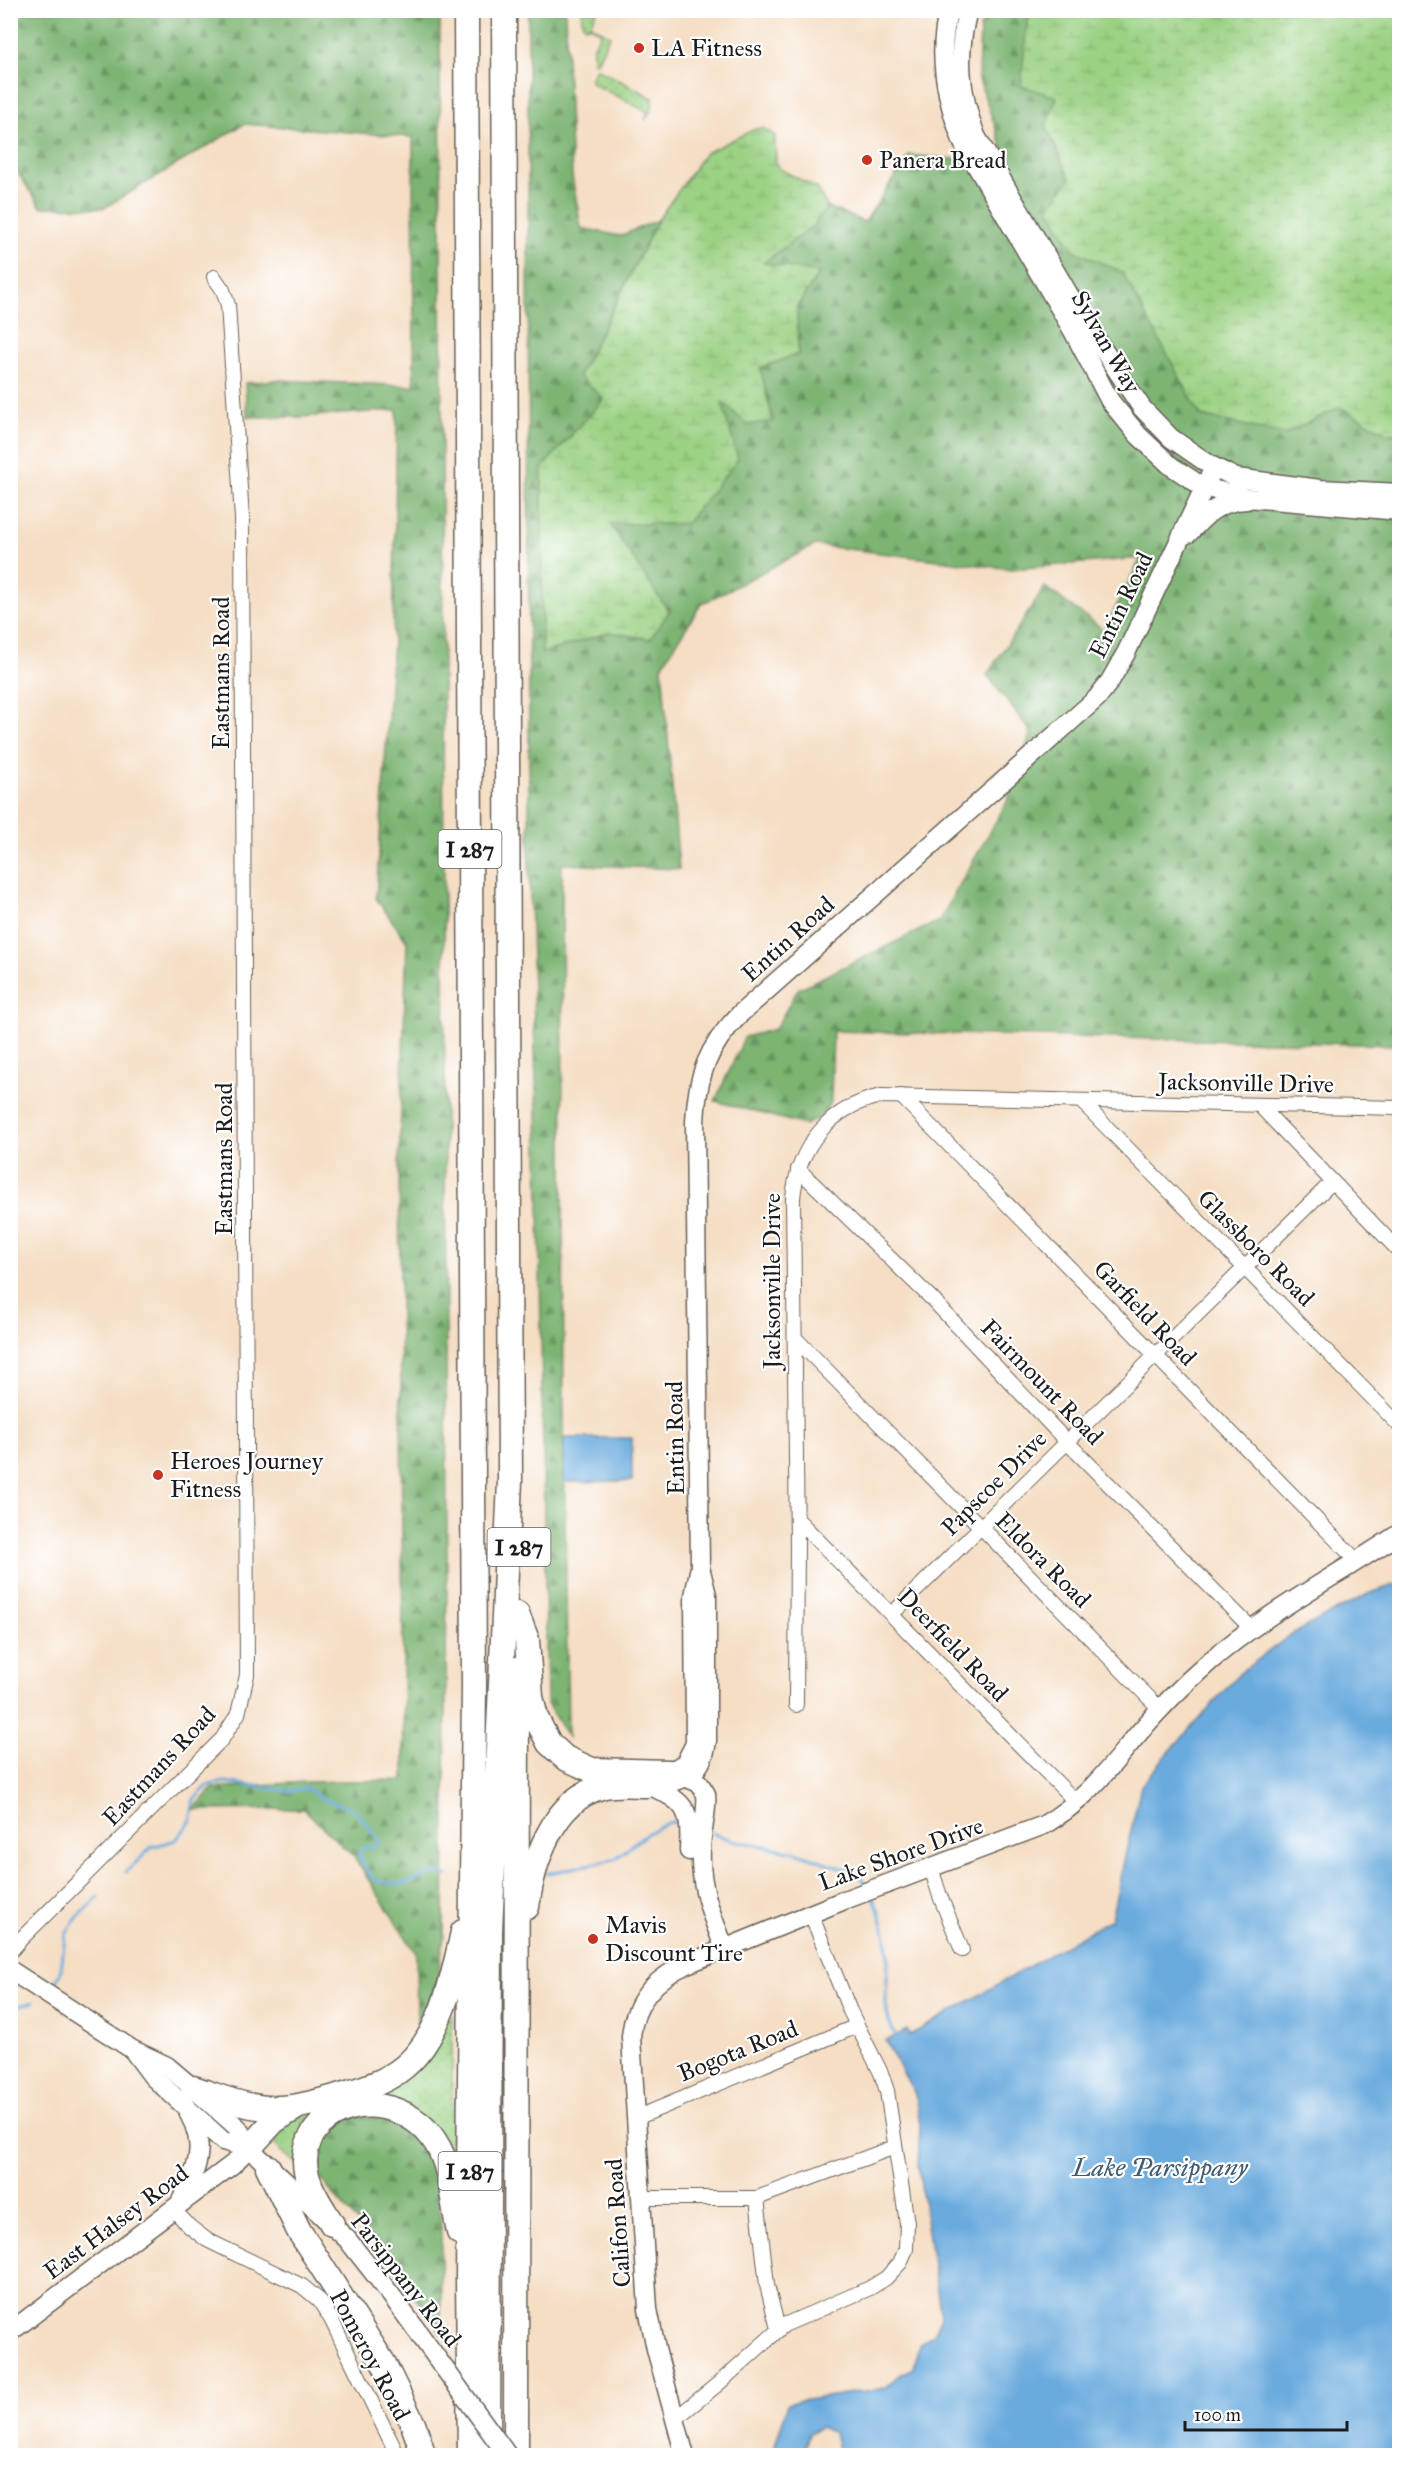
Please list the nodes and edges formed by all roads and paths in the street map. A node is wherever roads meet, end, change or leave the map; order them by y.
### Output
1 (466, 10) edge
2 (504, 10) edge
3 (949, 10) edge
4 (968, 10) edge
5 (1025, 236) junction
6 (214, 277) dead end
7 (1214, 467) junction
8 (1203, 487) junction
9 (1400, 493) edge
10 (1259, 499) junction
11 (1400, 511) edge
12 (1175, 549) junction
13 (901, 1096) junction
14 (1081, 1101) junction
15 (1261, 1107) junction
16 (1400, 1108) edge
17 (798, 1169) junction
18 (1332, 1182) junction
19 (1400, 1252) edge
20 (1244, 1267) junction
21 (795, 1338) junction
22 (1155, 1355) junction
23 (1400, 1426) edge
24 (1068, 1442) junction
25 (510, 1481) junction
26 (797, 1519) junction
27 (980, 1528) junction
28 (1400, 1533) edge
29 (1357, 1561) junction
30 (517, 1614) junction
31 (892, 1614) junction
32 (1252, 1629) junction
33 (796, 1705) dead end
34 (1160, 1709) junction
35 (678, 1774) junction
36 (647, 1785) junction
37 (1077, 1803) junction
38 (931, 1868) junction
39 (474, 1886) junction
40 (811, 1914) junction
41 (962, 1950) dead end
42 (10, 1952) edge
43 (719, 1952) junction
44 (10, 1970) edge
45 (515, 2008) junction
46 (857, 2026) junction
47 (188, 2096) junction
48 (295, 2108) junction
49 (636, 2118) junction
50 (895, 2147) junction
51 (249, 2148) junction
52 (268, 2167) junction
53 (640, 2198) junction
54 (757, 2198) junction
55 (175, 2207) junction
56 (332, 2224) junction
57 (468, 2278) junction
58 (778, 2329) junction
59 (10, 2332) edge
60 (675, 2419) junction
61 (398, 2456) edge
62 (423, 2456) edge
63 (470, 2456) edge
64 (488, 2456) edge
65 (508, 2456) edge
66 (516, 2456) edge
67 (685, 2456) edge

1 - 39 highway, I 287
2 - 25 highway, I 287
3 - 5 street, Sylvan Way
4 - 5 street, Sylvan Way
5 - 7 street, Sylvan Way
5 - 8 street, Sylvan Way
6 - 42 street, Eastmans Road
7 - 8 street, Entin Road
7 - 9 street, Sylvan Way
8 - 10 street, Sylvan Way
8 - 12 street, Entin Road
10 - 11 street, Sylvan Way
10 - 12 street
12 - 35 street, Entin Road
13 - 14 street, Jacksonville Drive
13 - 17 street, Jacksonville Drive
13 - 22 street, Garfield Road
14 - 15 street, Jacksonville Drive
14 - 20 street, Glassboro Road
15 - 16 street, Jacksonville Drive
15 - 18 street
17 - 21 street, Jacksonville Drive
17 - 24 street, Fairmount Road
18 - 19 street
18 - 20 street, Papscoe Drive
20 - 22 street, Papscoe Drive
20 - 23 street, Glassboro Road
21 - 26 street, Jacksonville Drive
21 - 27 street, Eldora Road
22 - 24 street, Papscoe Drive
22 - 29 street, Garfield Road
24 - 27 street, Papscoe Drive
24 - 32 street, Fairmount Road
25 - 30 highway, I 287
25 - 64 highway
26 - 31 street, Deerfield Road
26 - 33 street, Jacksonville Drive
27 - 31 street, Papscoe Drive
27 - 34 street, Eldora Road
28 - 29 street, Lake Shore Drive
29 - 32 street, Lake Shore Drive
30 - 35 highway
30 - 45 highway, I 287
31 - 37 street, Deerfield Road
32 - 34 street, Lake Shore Drive
34 - 37 street, Lake Shore Drive
35 - 36 street
35 - 43 street
36 - 43 street
36 - 45 highway
37 - 38 street, Lake Shore Drive
38 - 40 street, Lake Shore Drive
38 - 41 street
39 - 48 highway
39 - 57 highway, I 287
40 - 43 street
40 - 46 street, Lake Shore Drive
43 - 49 street, Califon Road
44 - 47 street, Parsippany Road
45 - 66 highway, I 287
46 - 49 street, Bogota Road
46 - 50 street, Lake Shore Drive
47 - 48 highway
47 - 51 street, Parsippany Road
47 - 55 street
48 - 51 highway
49 - 53 street, Califon Road
50 - 54 street
50 - 58 street, Lake Shore Drive
51 - 52 street, Parsippany Road
51 - 55 street, East Halsey Road
52 - 56 street, Parsippany Road
52 - 62 highway
53 - 54 street
53 - 60 street, Califon Road
54 - 58 street
55 - 59 street, East Halsey Road
55 - 61 street, Pomeroy Road
56 - 57 highway
56 - 65 street, Parsippany Road, bridge
57 - 63 highway, I 287
58 - 60 street, Lake Shore Drive
60 - 67 street, Califon Road

